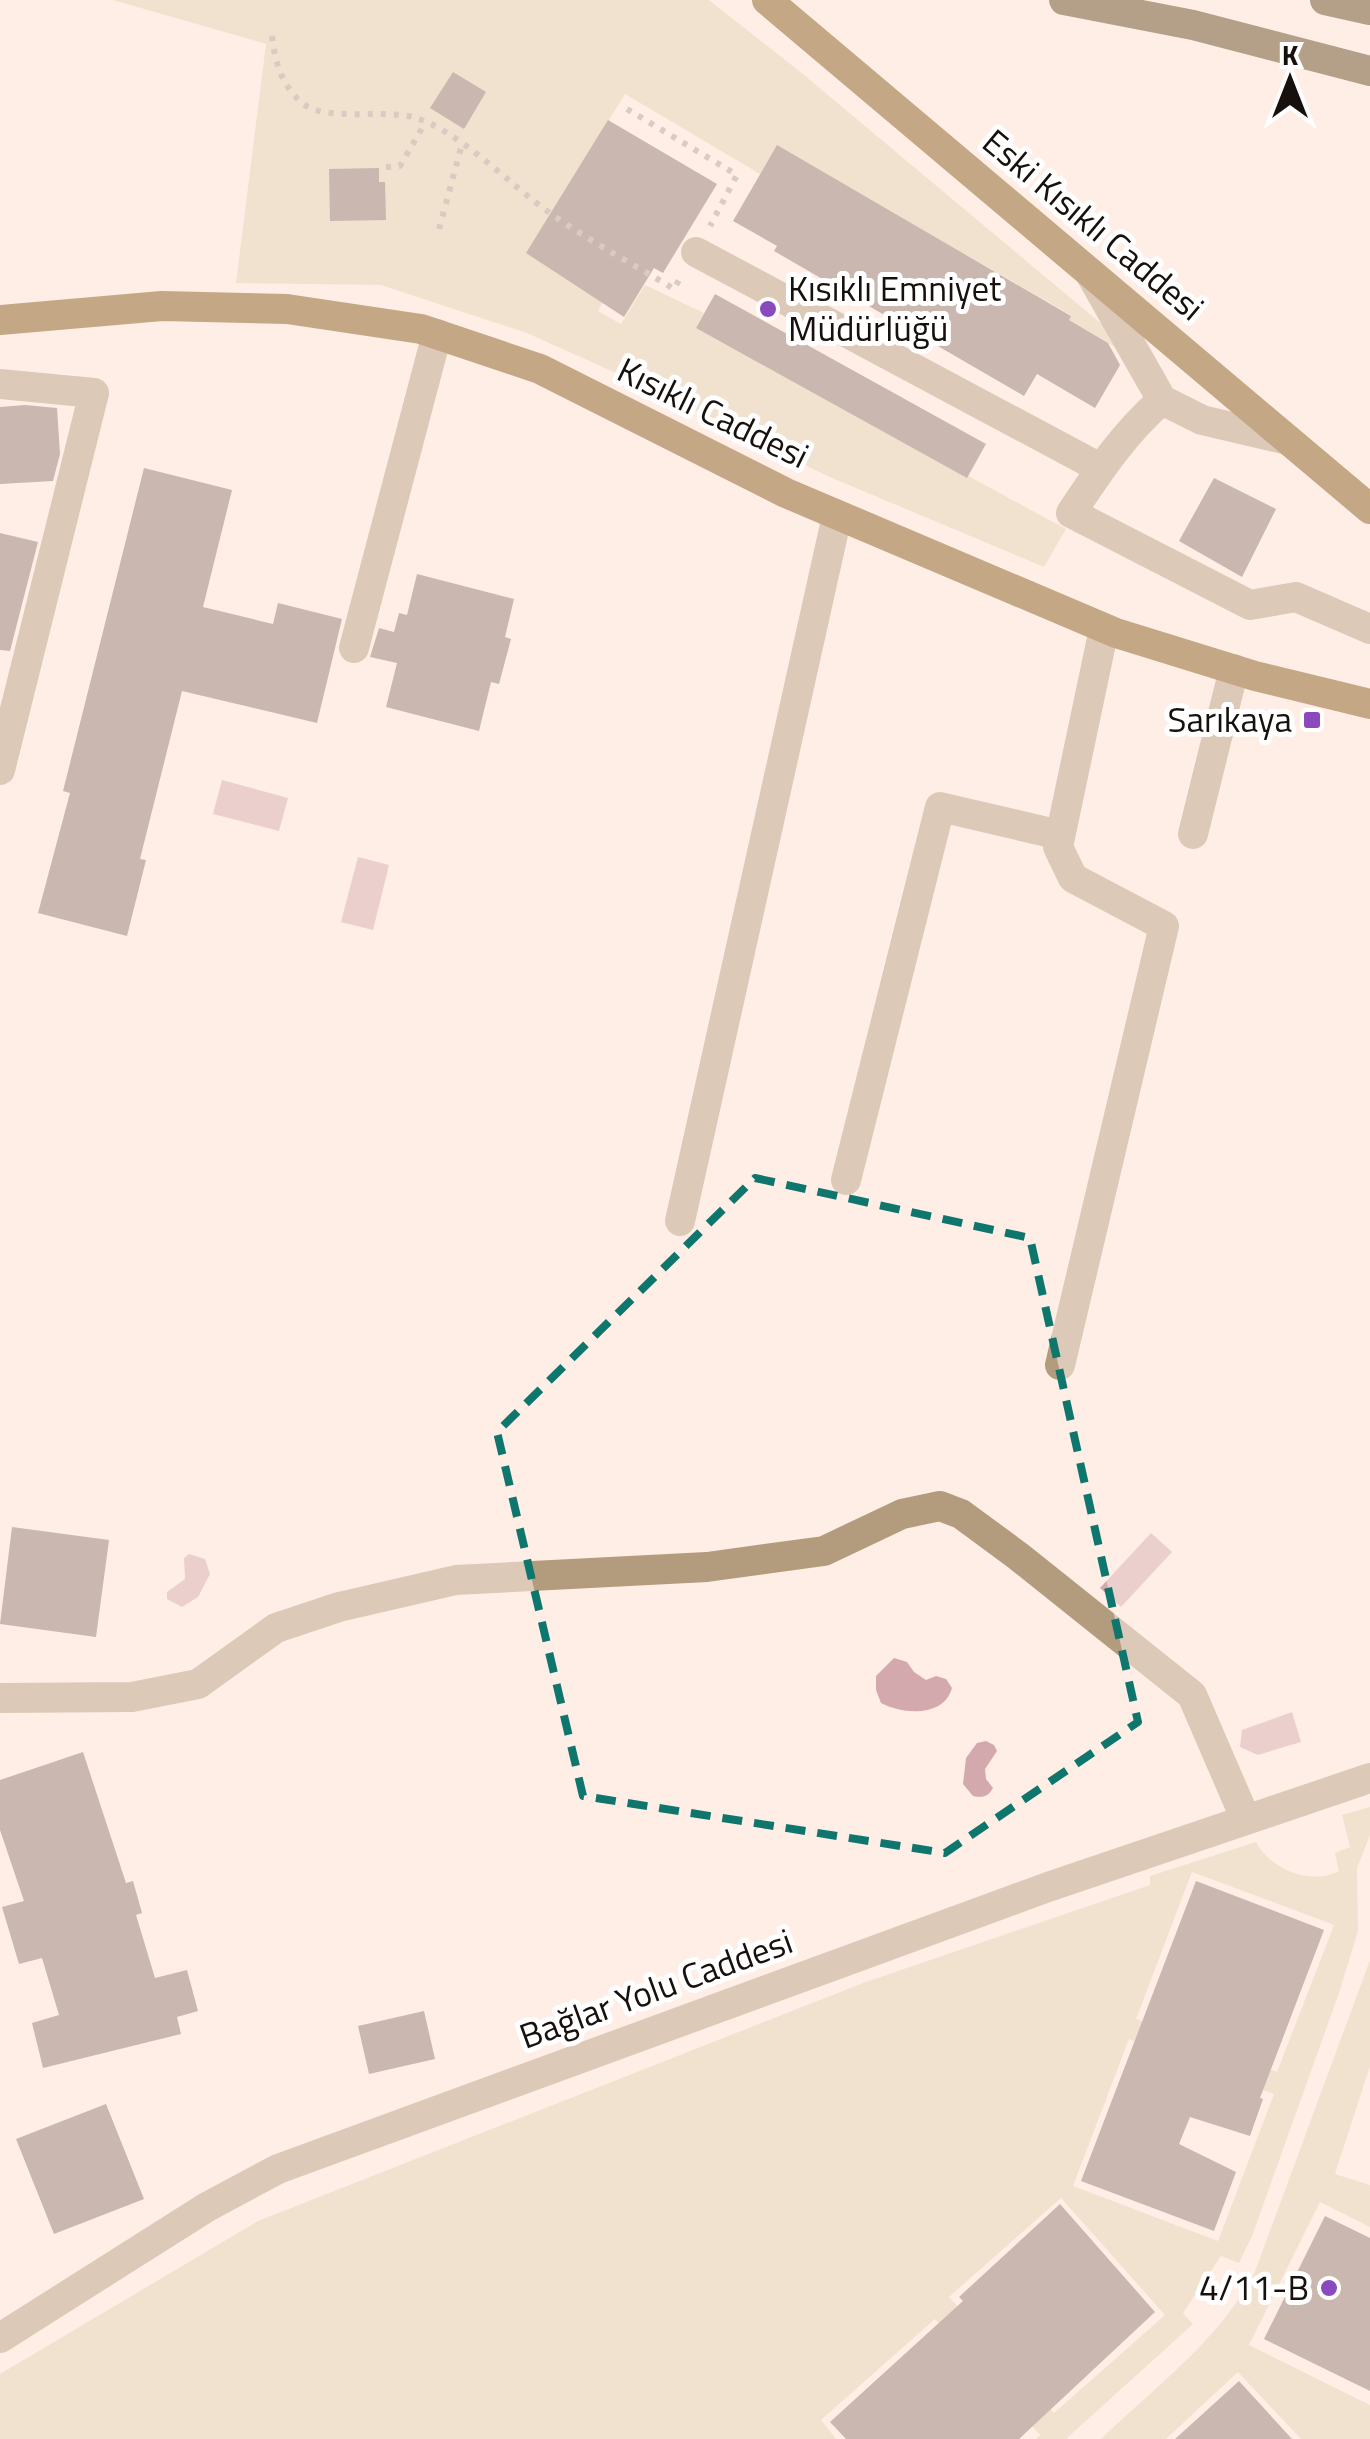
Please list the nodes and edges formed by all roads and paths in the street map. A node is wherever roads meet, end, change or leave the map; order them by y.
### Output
1 (767, 0) edge
2 (1064, 0) edge
3 (1326, 0) edge
4 (1370, 10) edge
5 (272, 36) dead end
6 (1370, 71) edge
7 (627, 109) dead end
8 (425, 122) junction
9 (462, 144) junction
10 (386, 167) dead end
11 (439, 228) dead end
12 (696, 252) junction
13 (1087, 268) junction
14 (0, 320) edge
15 (437, 334) junction
16 (0, 384) edge
17 (1162, 400) junction
18 (1288, 440) junction
19 (1100, 468) junction
20 (1370, 509) edge
21 (837, 516) junction
22 (1104, 629) junction
23 (1370, 629) edge
24 (354, 648) dead end
25 (1234, 669) junction
26 (1370, 704) edge
27 (0, 770) edge
28 (1193, 834) dead end
29 (1060, 836) junction
30 (846, 1180) dead end
31 (680, 1221) dead end
32 (1060, 1364) dead end
33 (0, 1698) edge
34 (1370, 1778) edge
35 (1246, 1820) junction
36 (0, 2338) edge

1 - 13 main road, Eski Kısıklı Caddesi
2 - 6 highway
3 - 4 highway
5 - 8 path
7 - 12 path
8 - 9 path
8 - 10 path
9 - 11 path
9 - 12 path
12 - 19 street
13 - 17 street
13 - 18 main road, Eski Kısıklı Caddesi
14 - 15 main road, Kısıklı Caddesi
15 - 21 main road, Kısıklı Caddesi
15 - 24 street
16 - 27 street
17 - 18 street
17 - 19 street
18 - 20 main road, Eski Kısıklı Caddesi
19 - 23 street
21 - 22 main road, Kısıklı Caddesi
21 - 31 street
22 - 25 main road, Kısıklı Caddesi
22 - 29 street
25 - 26 main road, Kısıklı Caddesi
25 - 28 street
29 - 30 street
29 - 32 street
33 - 35 street
34 - 35 street, Bağlar Yolu Caddesi
35 - 36 street, Bağlar Yolu Caddesi

